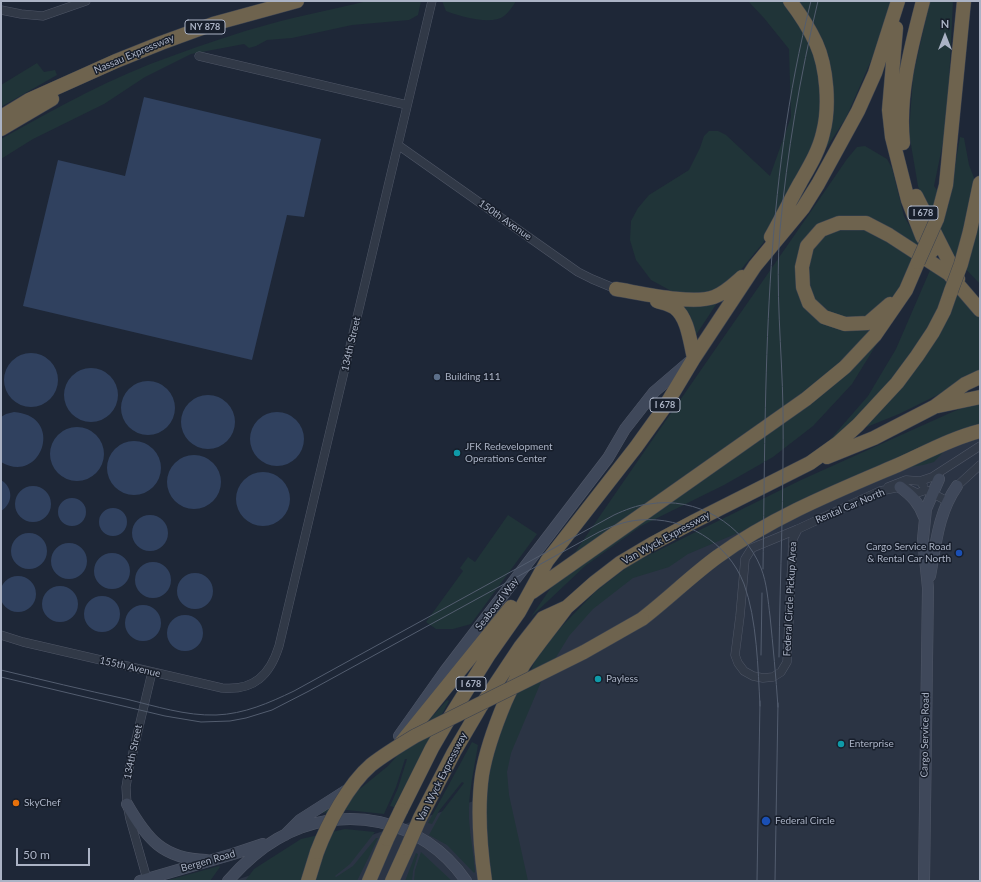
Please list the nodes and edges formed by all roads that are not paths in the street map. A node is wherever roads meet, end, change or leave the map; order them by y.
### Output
1 (86, 1) edge
2 (297, 1) edge
3 (432, 1) edge
4 (790, 1) edge
5 (898, 1) edge
6 (923, 1) edge
7 (964, 1) edge
8 (69, 4) edge
9 (1, 10) edge
10 (199, 56) dead end
11 (116, 61) junction
12 (407, 105) junction
13 (1, 116) edge
14 (1, 129) edge
15 (398, 145) junction
16 (980, 183) edge
17 (755, 266) junction
18 (949, 274) junction
19 (616, 289) junction
20 (906, 290) junction
21 (966, 296) junction
22 (980, 310) edge
23 (694, 358) junction
24 (980, 378) edge
25 (980, 397) edge
26 (934, 407) junction
27 (980, 431) edge
28 (980, 446) edge
29 (810, 463) junction
30 (980, 465) edge
31 (949, 466) junction
32 (940, 479) joint
33 (920, 481) junction
34 (957, 486) joint
35 (900, 487) junction
36 (880, 491) junction
37 (929, 492) junction
38 (947, 501) junction
39 (924, 517) junction
40 (798, 529) junction
41 (547, 561) junction
42 (928, 588) junction
43 (530, 594) junction
44 (567, 607) junction
45 (1, 635) edge
46 (1, 640) edge
47 (23, 642) junction
48 (152, 672) junction
49 (258, 680) joint
50 (366, 776) junction
51 (127, 804) junction
52 (280, 837) junction
53 (215, 860) junction
54 (143, 880) edge
55 (228, 881) edge
56 (308, 881) edge
57 (370, 881) edge
58 (392, 881) edge
59 (466, 881) edge
60 (485, 881) edge
61 (924, 881) edge

1 - 8 street
2 - 11 highway, Nassau Expressway / NY 878
3 - 12 street, 134th Street
4 - 17 highway
5 - 17 highway, Van Wyck Expressway / I 678
5 - 18 highway
6 - 21 highway, I 678
7 - 20 highway, bridge
8 - 9 street
10 - 12 street
11 - 13 highway, Nassau Expressway / NY 878
11 - 14 highway
12 - 15 street, 134th Street
15 - 19 street, 150th Avenue
15 - 49 street, 134th Street
16 - 29 highway, Van Wyck Expressway / I 678, bridge
17 - 19 highway
17 - 23 highway, Van Wyck Expressway / I 678
18 - 20 highway
18 - 21 highway
19 - 23 highway
20 - 43 highway
21 - 22 highway
23 - 41 highway, Van Wyck Expressway / I 678
23 - 50 street, Seaboard Way
24 - 26 highway
25 - 26 highway
26 - 29 highway
27 - 56 highway, bridge
28 - 31 street, Cargo Service Road
29 - 44 highway, Van Wyck Expressway / I 678
30 - 34 street, Cargo Service Road
31 - 32 street, Cargo Service Road
31 - 33 street
32 - 37 street, Cargo Service Road
33 - 36 street
33 - 37 street
34 - 38 street, Cargo Service Road
35 - 36 street, Rental Car North
35 - 37 street, Rental Car North
35 - 39 street
36 - 40 street, Rental Car North
37 - 38 street, Rental Car North
37 - 39 street, Cargo Service Road
38 - 42 street, Cargo Service Road
39 - 42 street, Cargo Service Road
40 - 40 street, Federal Circle Pickup Area
41 - 43 highway, Van Wyck Expressway / I 678
41 - 50 highway
42 - 61 street, Cargo Service Road
43 - 57 highway, Van Wyck Expressway / I 678, bridge
44 - 58 highway, Van Wyck Expressway / I 678, bridge
44 - 60 highway
45 - 47 street, 155th Avenue
46 - 47 street
47 - 48 street, 155th Avenue
48 - 49 street, 155th Avenue
48 - 51 street, 134th Street
50 - 52 street, Seaboard Way
51 - 53 street
51 - 54 street, 134th Street
52 - 53 street, Bergen Road
52 - 55 street
52 - 59 street
53 - 54 street, Bergen Road

